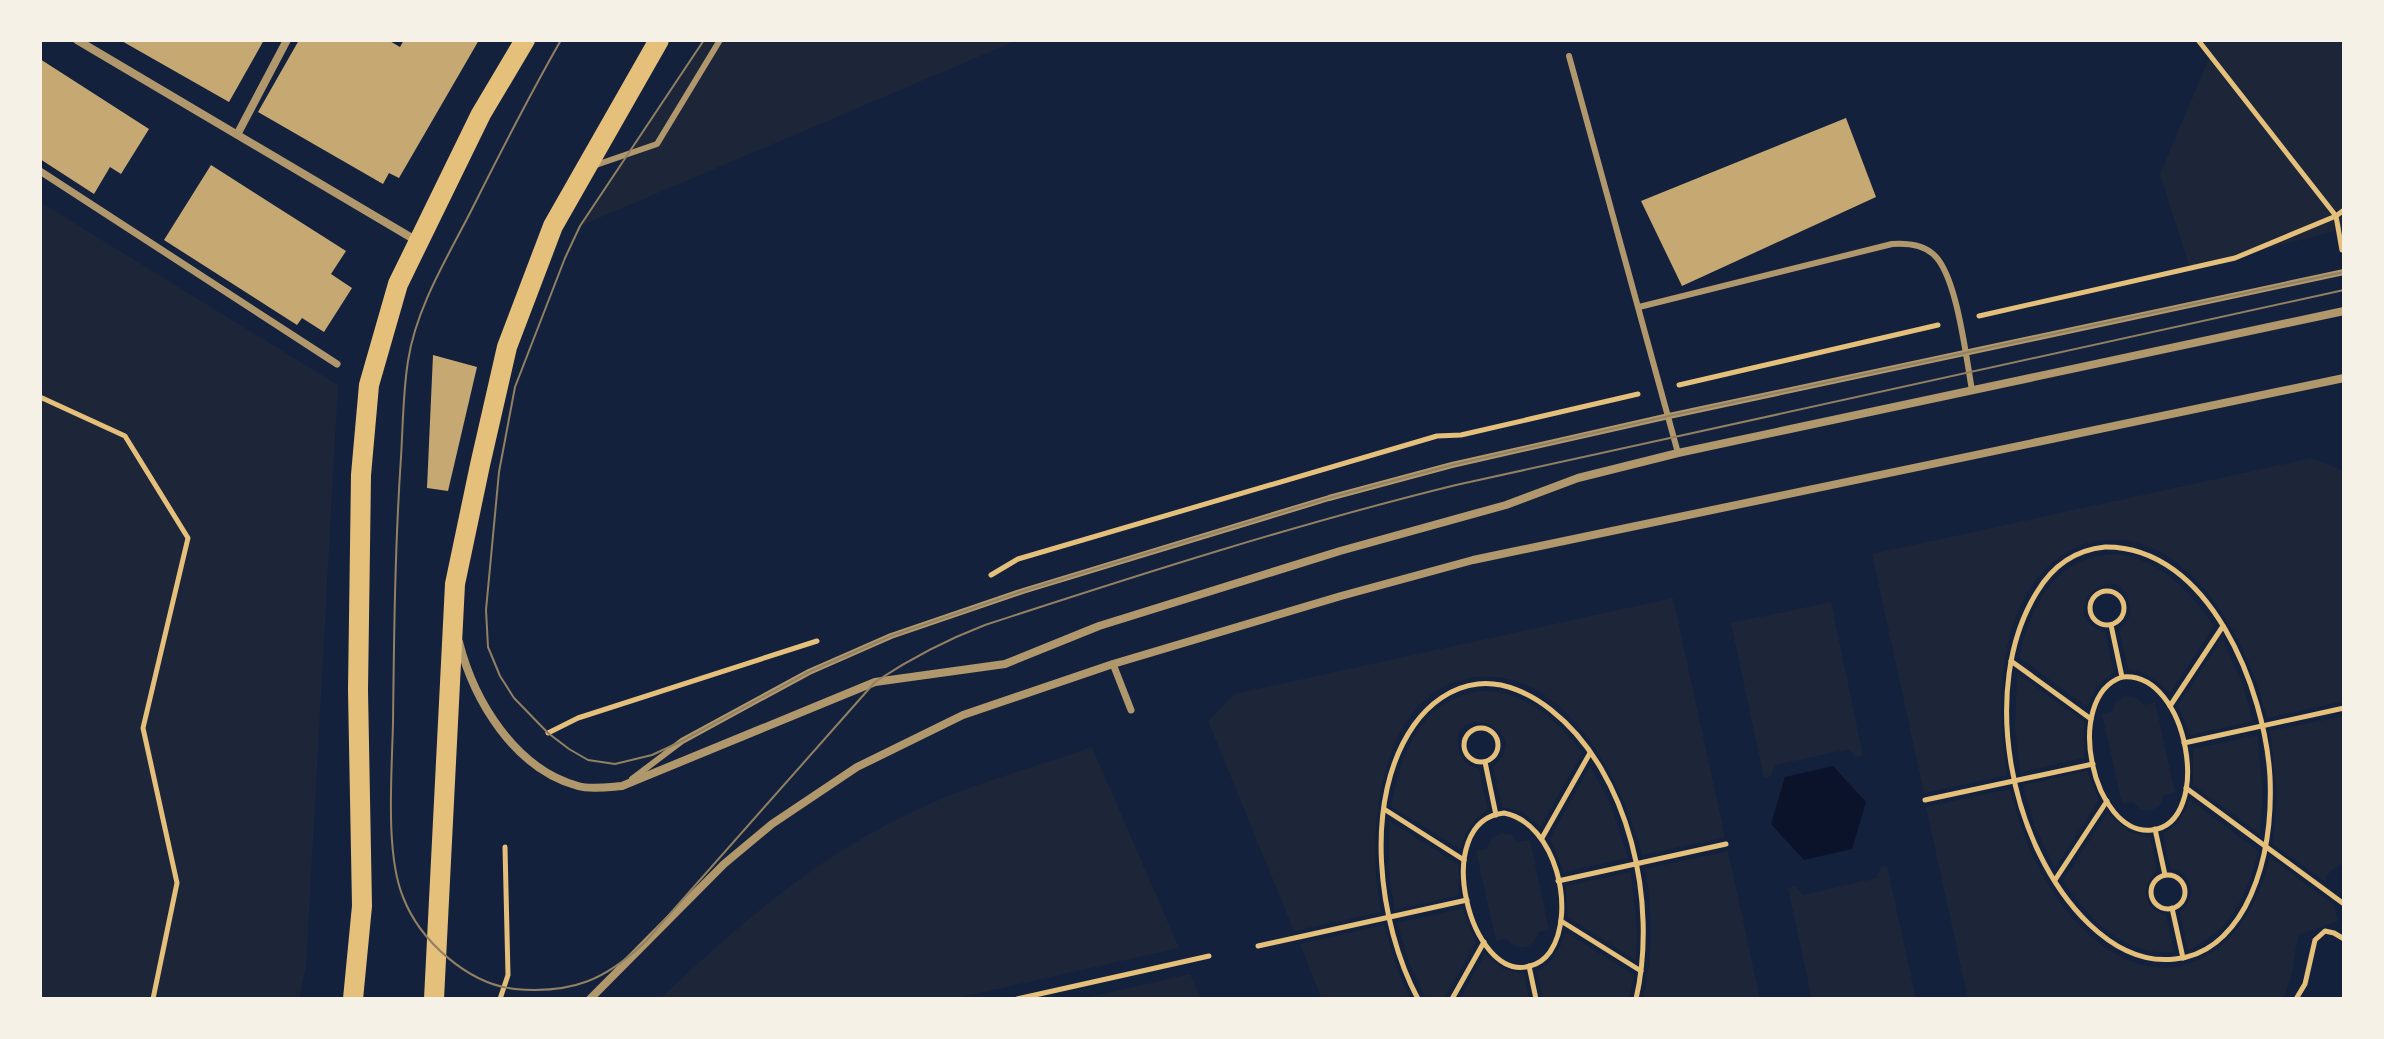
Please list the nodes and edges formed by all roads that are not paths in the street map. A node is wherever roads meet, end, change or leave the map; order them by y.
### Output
1 (77, 40) edge
2 (287, 40) edge
3 (525, 40) edge
4 (659, 40) edge
5 (720, 40) edge
6 (1569, 56) dead end
7 (238, 133) junction
8 (586, 168) junction
9 (40, 171) edge
10 (418, 241) junction
11 (2344, 272) edge
12 (1639, 307) junction
13 (2344, 311) edge
14 (1966, 352) junction
15 (337, 364) dead end
16 (2344, 378) edge
17 (1972, 390) junction
18 (1669, 416) junction
19 (1678, 453) junction
20 (454, 620) junction
21 (1113, 664) junction
22 (1131, 710) dead end
23 (622, 786) junction
24 (353, 999) edge
25 (434, 999) edge
26 (590, 999) edge

1 - 7 street
2 - 7 street
3 - 10 main road
4 - 8 main road
5 - 8 lane
6 - 12 lane
7 - 10 street
8 - 20 main road
9 - 15 street
10 - 24 main road
11 - 14 lane
12 - 14 lane
12 - 18 lane
13 - 17 street
14 - 17 lane
14 - 18 lane
16 - 21 street
17 - 19 street
18 - 19 lane
18 - 23 lane
19 - 23 street
20 - 23 street
20 - 25 main road
21 - 22 street
21 - 26 street

